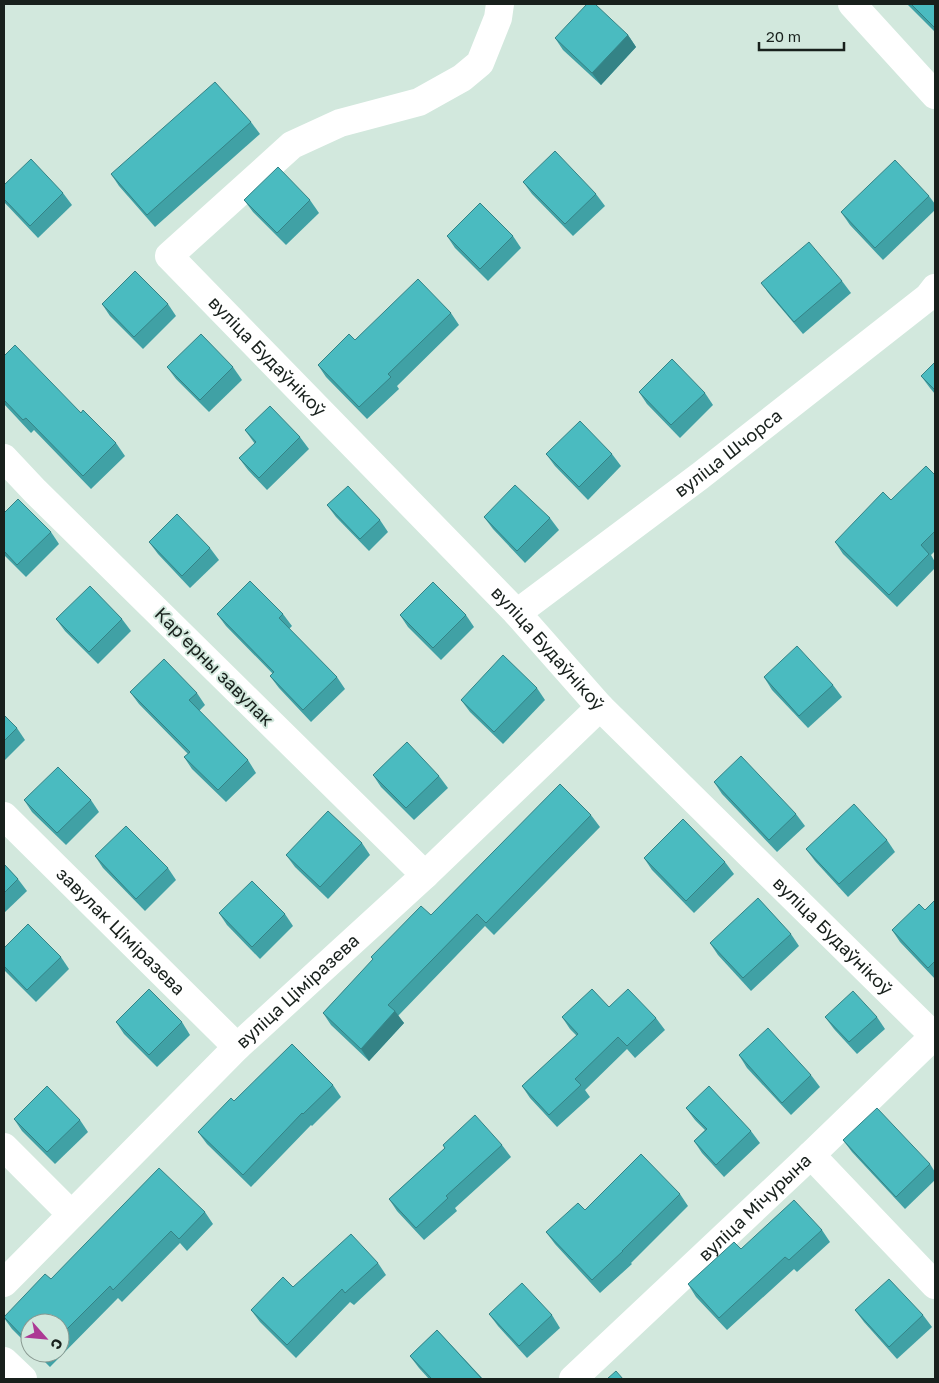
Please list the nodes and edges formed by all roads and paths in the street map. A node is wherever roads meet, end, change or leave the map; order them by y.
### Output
1 (500, 4) edge
2 (852, 4) edge
3 (935, 95) edge
4 (935, 288) edge
5 (4, 458) edge
6 (517, 613) junction
7 (600, 707) junction
8 (4, 816) edge
9 (425, 875) junction
10 (935, 1035) edge
11 (237, 1047) junction
12 (4, 1147) edge
13 (811, 1155) junction
14 (71, 1214) junction
15 (4, 1283) edge
16 (935, 1285) edge
17 (4, 1361) edge
18 (22, 1379) edge
19 (573, 1379) edge

1 - 6 street, вуліца Будаўнікоў
2 - 3 street
4 - 6 street, вуліца Шчорса
5 - 9 street, Карʼерны завулак
6 - 7 street, вуліца Будаўнікоў
7 - 9 street, вуліца Ціміразева
7 - 10 street, вуліца Будаўнікоў
8 - 11 street, завулак Ціміразева
9 - 11 street, вуліца Ціміразева
10 - 13 street, вуліца Мічурына
11 - 14 street, вуліца Ціміразева
12 - 14 street
13 - 16 street
13 - 19 street, вуліца Мічурына
14 - 15 street, вуліца Ціміразева
17 - 18 street

